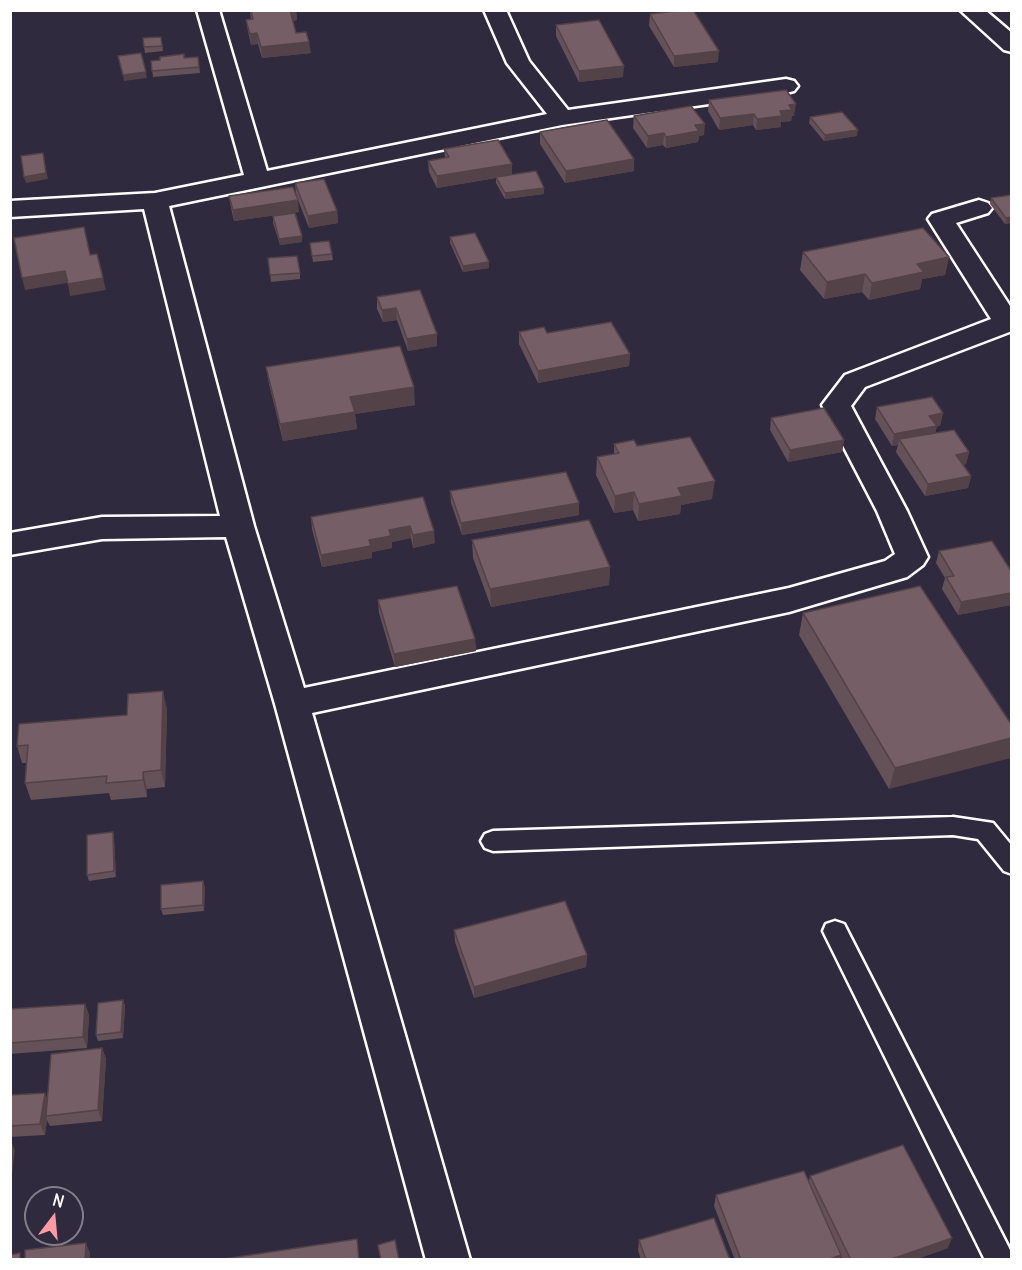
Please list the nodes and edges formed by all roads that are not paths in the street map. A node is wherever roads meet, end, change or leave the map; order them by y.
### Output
1 (208, 10) edge
2 (495, 10) edge
3 (971, 10) edge
4 (1011, 45) edge
5 (786, 86) dead end
6 (562, 118) junction
7 (257, 179) junction
8 (155, 201) junction
9 (979, 208) dead end
10 (10, 209) edge
11 (238, 526) junction
12 (10, 544) edge
13 (292, 704) junction
14 (493, 842) dead end
15 (1011, 864) edge
16 (835, 931) dead end
17 (448, 1260) edge
18 (1000, 1260) edge

1 - 7 street
2 - 6 street
3 - 4 street
5 - 6 street
6 - 7 street
7 - 8 street
8 - 10 street
8 - 11 street
9 - 13 street
11 - 12 street
11 - 13 street
13 - 17 street
14 - 15 lane
16 - 18 lane

